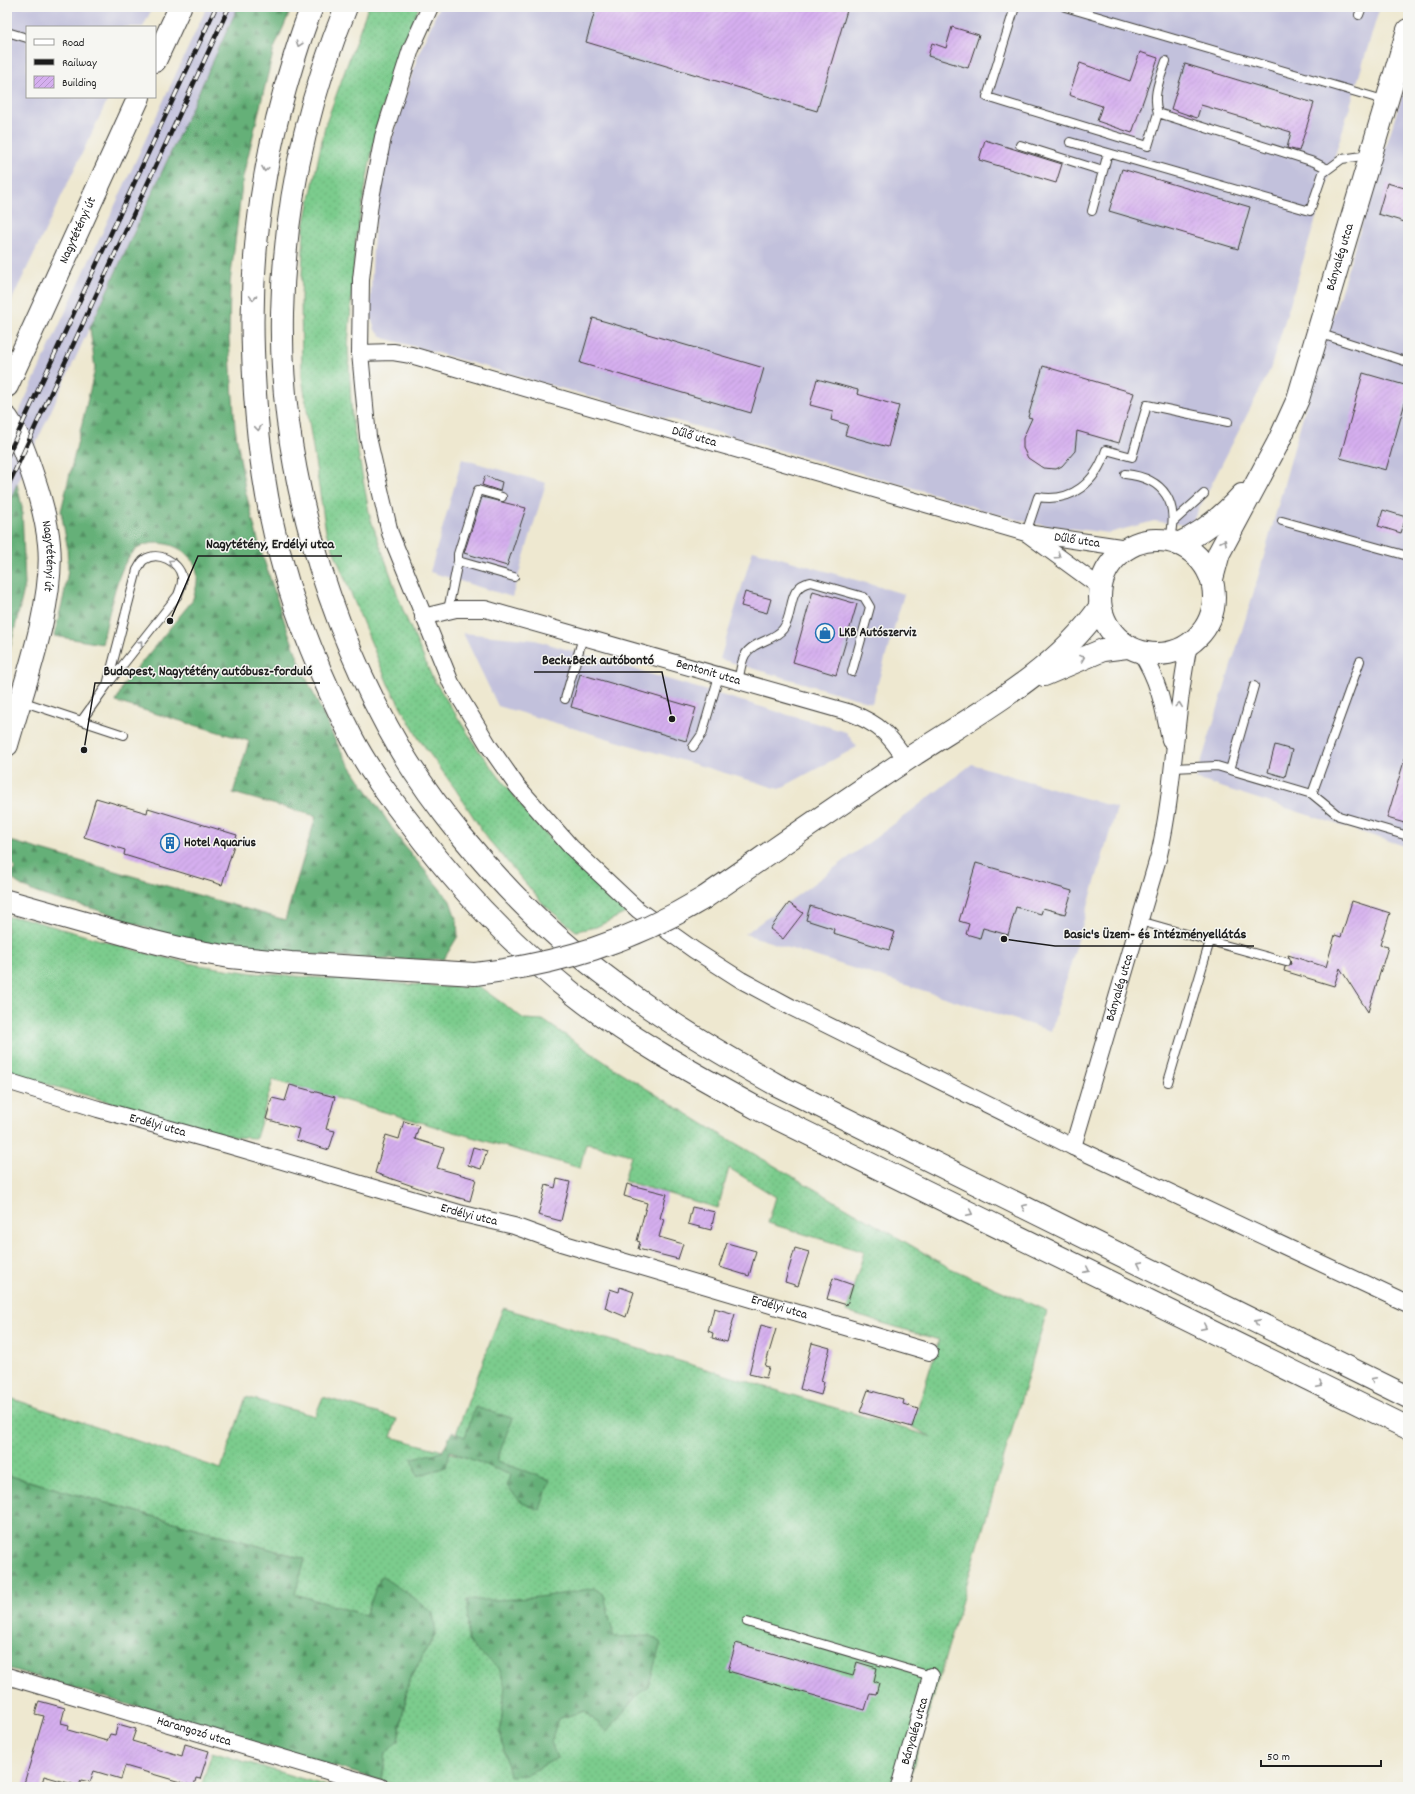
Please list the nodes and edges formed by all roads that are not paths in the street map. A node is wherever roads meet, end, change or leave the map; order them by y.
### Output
1 (180, 7) edge
2 (312, 7) edge
3 (346, 7) edge
4 (430, 7) edge
5 (1015, 7) edge
6 (1065, 7) edge
7 (1408, 30) edge
8 (7, 32) edge
9 (26, 38) edge
10 (156, 59) edge
11 (1166, 61) dead end
12 (138, 98) edge
13 (1388, 101) junction
14 (1158, 113) junction
15 (1070, 142) dead end
16 (1020, 145) dead end
17 (1108, 153) junction
18 (1371, 154) junction
19 (1328, 169) junction
20 (1103, 171) junction
21 (1092, 212) dead end
22 (1318, 333) junction
23 (360, 353) junction
24 (1408, 362) edge
25 (7, 386) edge
26 (7, 418) edge
27 (1228, 422) dead end
28 (1125, 474) dead end
29 (1258, 478) junction
30 (1204, 494) dead end
31 (502, 497) dead end
32 (1282, 521) dead end
33 (1026, 533) junction
34 (1174, 535) junction
35 (1127, 548) junction
36 (1408, 556) edge
37 (458, 561) junction
38 (514, 577) dead end
39 (1212, 579) junction
40 (1100, 597) junction
41 (448, 610) junction
42 (423, 616) junction
43 (583, 637) junction
44 (1189, 645) junction
45 (1134, 650) junction
46 (1360, 661) dead end
47 (852, 672) dead end
48 (719, 676) junction
49 (738, 682) junction
50 (107, 685) junction
51 (1021, 685) junction
52 (1254, 686) dead end
53 (565, 699) dead end
54 (19, 701) junction
55 (82, 720) junction
56 (124, 735) dead end
57 (7, 745) edge
58 (693, 747) dead end
59 (906, 760) junction
60 (1173, 763) junction
61 (1230, 770) junction
62 (1312, 794) junction
63 (1408, 836) edge
64 (7, 884) edge
65 (7, 901) edge
66 (7, 906) edge
67 (29, 907) junction
68 (1140, 920) junction
69 (1210, 941) junction
70 (1286, 962) dead end
71 (7, 1081) edge
72 (1168, 1082) dead end
73 (1073, 1147) junction
74 (1408, 1304) edge
75 (930, 1352) dead end
76 (1408, 1397) edge
77 (1408, 1428) edge
78 (747, 1622) dead end
79 (7, 1676) edge
80 (931, 1676) joint
81 (381, 1787) edge
82 (899, 1787) edge

1 - 10 main road
2 -> 77 main road
76 -> 3 main road
4 - 23 street
5 - 14 lane
6 - 13 lane
7 - 13 main road, Bányalég utca
8 - 9 lane
11 - 14 lane
12 - 25 main road, Nagytétényi út
13 - 18 main road, Bányalég utca
14 - 19 lane
15 - 17 lane
16 - 20 lane
17 - 19 lane
17 - 20 lane
18 - 19 lane
18 - 22 main road, Bányalég utca
20 - 21 lane
22 - 24 lane
22 - 29 main road, Bányalég utca
23 - 33 street, Dűlő utca
23 - 42 street
26 - 54 main road, Nagytétényi út
27 - 33 lane
28 - 34 lane
29 - 34 main road, Bányalég utca
39 -> 29 main road, Bányalég utca
30 - 34 lane
31 - 37 lane
32 - 36 lane
33 - 35 street, Dűlő utca
33 -> 40 street, Dűlő utca
34 - 35 main road, Bányalég utca
34 - 39 main road, Bányalég utca
35 - 40 main road, Bányalég utca
37 - 38 lane
37 - 41 lane
39 - 44 main road, Bányalég utca
40 - 45 main road, Bányalég utca
40 - 51 main road
41 - 42 street, Bentonit utca
41 - 43 street, Bentonit utca
42 - 73 street
43 - 48 street, Bentonit utca
43 - 53 lane
44 - 45 main road, Bányalég utca
60 -> 44 street, Bányalég utca
51 -> 45 main road
45 - 60 street, Bányalég utca
46 - 62 lane
47 - 49 lane
48 - 49 street, Bentonit utca
48 - 58 lane
49 - 59 street, Bentonit utca
50 -> 50 lane
50 - 55 lane
51 - 59 main road
52 - 61 lane
54 - 55 lane
54 - 57 main road, Nagytétényi út
55 - 56 lane
59 - 67 main road, bridge
60 - 61 lane
60 - 68 street, Bányalég utca
61 - 62 lane
62 - 63 lane
64 - 67 main road
65 - 67 main road
66 - 67 main road
68 - 69 lane
68 - 73 street, Bányalég utca
69 - 70 lane
69 - 72 lane
71 - 75 street, Erdélyi utca
73 - 74 street
78 - 80 lane
79 - 81 street, Harangozó utca
80 - 82 street, Bányalég utca

